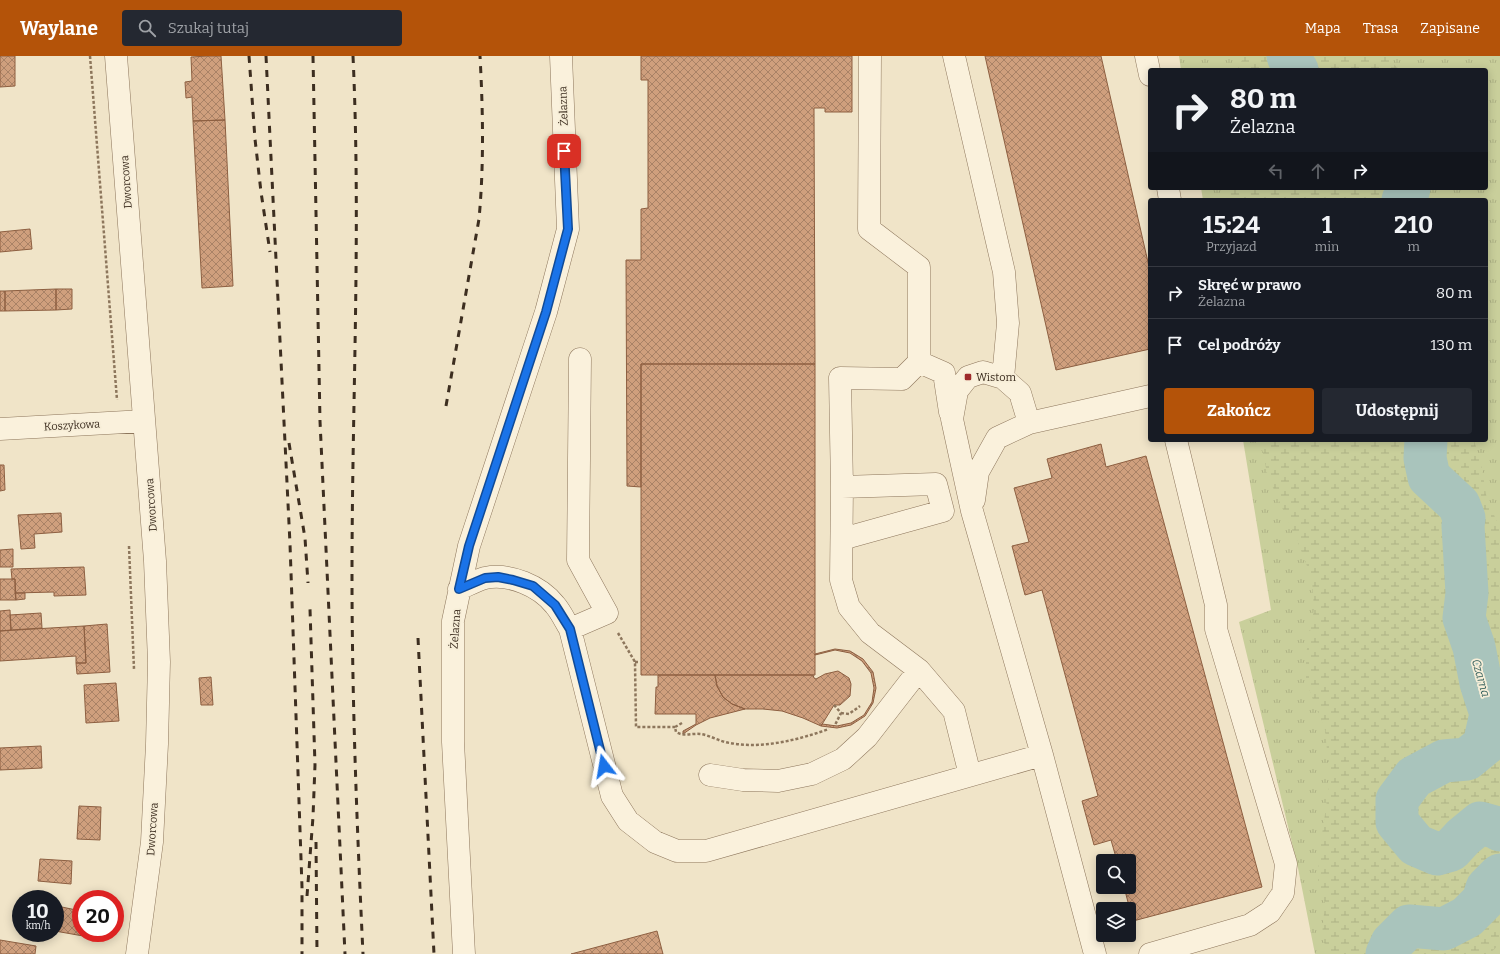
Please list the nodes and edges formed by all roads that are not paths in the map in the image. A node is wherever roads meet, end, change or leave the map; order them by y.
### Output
1 (116, 56) edge
2 (561, 56) edge
3 (870, 56) edge
4 (954, 56) edge
5 (1146, 56) edge
6 (1149, 68) edge
7 (580, 359) dead end
8 (919, 362) junction
9 (1003, 378) junction
10 (1148, 396) edge
11 (952, 419) junction
12 (144, 421) junction
13 (1029, 423) junction
14 (0, 428) edge
15 (1176, 442) edge
16 (842, 487) junction
17 (972, 511) junction
18 (842, 539) junction
19 (459, 589) junction
20 (570, 629) junction
21 (919, 670) junction
22 (1042, 755) junction
23 (710, 775) dead end
24 (970, 775) junction
25 (137, 954) edge
26 (464, 954) edge
27 (1095, 954) edge
28 (1150, 954) edge

1 - 12 street, Dworcowa
2 - 19 street, Żelazna
3 - 8 street
4 - 9 street
5 - 6 street
7 - 20 street
8 - 11 street
8 - 16 street
9 - 11 street
9 - 13 street
10 - 13 street
11 - 17 street
12 - 14 street, Koszykowa
12 - 25 street, Dworcowa
13 - 17 street
15 - 28 street
16 - 18 street
16 - 18 street
17 - 22 street
18 - 21 street
19 - 20 street
19 - 26 street, Żelazna
20 - 24 street
21 - 23 street
21 - 24 street
22 - 24 street
22 - 27 street

